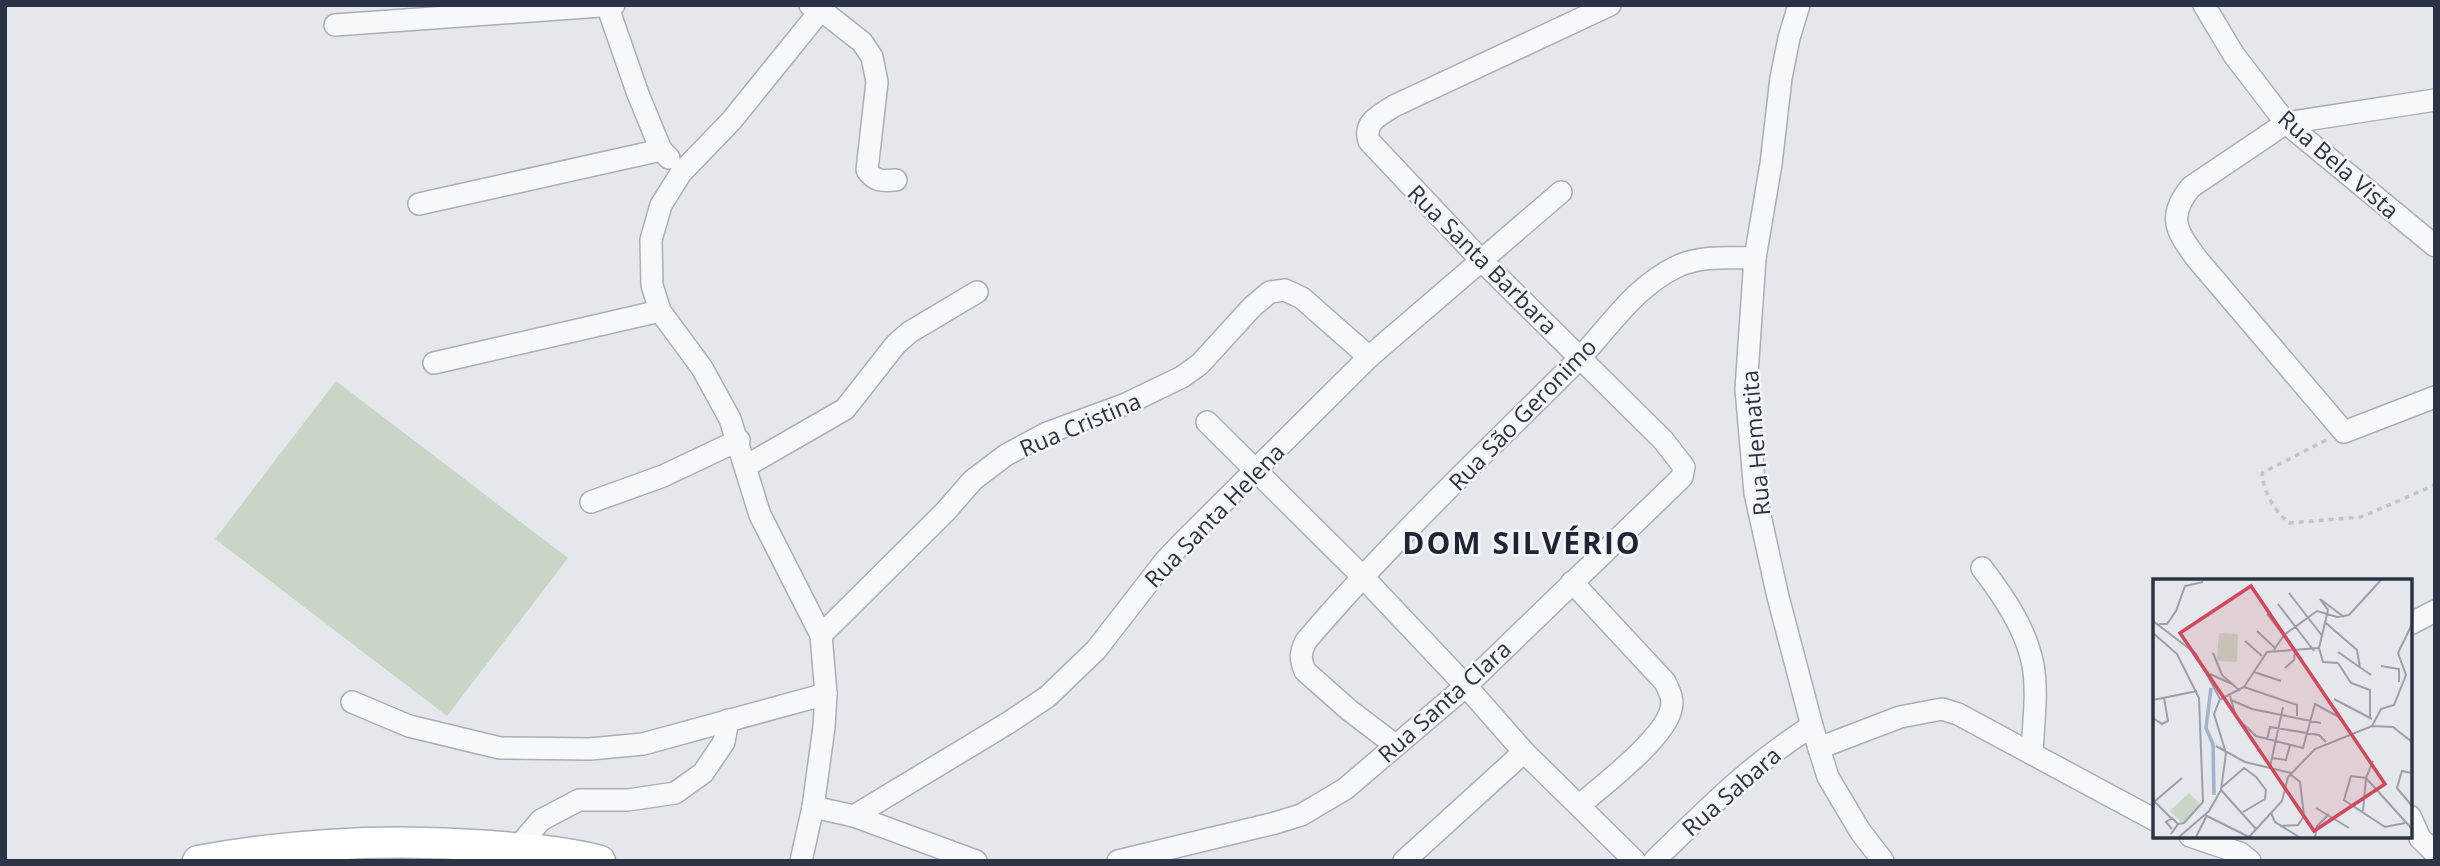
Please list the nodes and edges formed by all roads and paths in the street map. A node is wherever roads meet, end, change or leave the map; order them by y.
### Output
1 (614, 5) edge
2 (1610, 5) edge
3 (1799, 5) edge
4 (2204, 5) edge
5 (607, 6) edge
6 (819, 7) edge
7 (335, 25) dead end
8 (2435, 100) edge
9 (2286, 123) junction
10 (661, 150) junction
11 (681, 173) junction
12 (896, 180) dead end
13 (1561, 192) dead end
14 (419, 204) dead end
15 (2435, 246) edge
16 (1755, 258) junction
17 (1481, 260) junction
18 (977, 292) dead end
19 (660, 310) junction
20 (1369, 357) junction
21 (1581, 357) junction
22 (434, 363) dead end
23 (2435, 397) edge
24 (1208, 422) dead end
25 (2344, 432) junction
26 (738, 440) junction
27 (1663, 440) joint
28 (746, 466) junction
29 (1255, 471) junction
30 (2435, 485) edge
31 (591, 502) dead end
32 (1982, 568) dead end
33 (1362, 576) junction
34 (1572, 582) junction
35 (2435, 611) edge
36 (2412, 623) edge
37 (821, 635) junction
38 (1466, 686) junction
39 (826, 694) junction
40 (352, 702) dead end
41 (728, 720) junction
42 (1812, 726) junction
43 (1395, 745) junction
44 (1819, 748) junction
45 (1524, 752) junction
46 (2032, 754) junction
47 (1580, 805) junction
48 (813, 807) junction
49 (854, 816) junction
50 (2153, 819) edge
51 (2412, 821) edge
52 (2196, 838) edge
53 (517, 848) junction
54 (2435, 853) edge
55 (198, 861) edge
56 (600, 861) edge
57 (801, 861) edge
58 (976, 861) edge
59 (1118, 861) edge
60 (1404, 861) edge
61 (1636, 861) edge
62 (1654, 861) edge
63 (1883, 861) edge
64 (2250, 861) edge

1 - 5 street
2 - 17 street, Rua Santa Barbara
3 - 16 street, Rua Hematita
4 - 9 street, Rua Bela Vista
5 - 7 street
5 - 10 street
6 - 11 street
6 - 12 street
8 - 9 street
9 - 15 street, Rua Bela Vista
9 - 25 street
10 - 11 street
10 - 14 street
11 - 19 street
13 - 17 street, Rua Santa Helena
16 - 21 street, Rua São Geronimo
16 - 42 street, Rua Hematita
17 - 20 street, Rua Santa Helena
17 - 21 street, Rua Santa Barbara
18 - 28 street
19 - 22 street
19 - 26 street
20 - 29 street, Rua Santa Helena
20 - 37 street, Rua Cristina
21 - 27 street, Rua Santa Barbara
21 - 33 street, Rua São Geronimo
23 - 25 street
24 - 29 street
25 - 30 path
26 - 28 street
26 - 31 street
27 - 34 street, Rua Santa Clara
28 - 37 street
29 - 33 street
29 - 49 street, Rua Santa Helena
32 - 46 street
33 - 38 street
33 - 43 street, Rua São Geronimo
34 - 38 street, Rua Santa Clara
34 - 47 street
35 - 36 street
37 - 39 street
38 - 43 street, Rua Santa Clara
38 - 45 street
39 - 41 street
39 - 48 street
40 - 41 street
41 - 53 street
42 - 44 street, Rua Hematita
42 - 62 street, Rua Sabara
43 - 59 street, Rua Santa Clara
44 - 46 street
44 - 63 street, Rua Hematita
45 - 47 street
45 - 60 street
46 - 50 street
47 - 61 street
48 - 49 street
48 - 57 street
49 - 58 street
51 - 54 street
52 - 64 street
53 - 55 main road
53 - 56 main road

